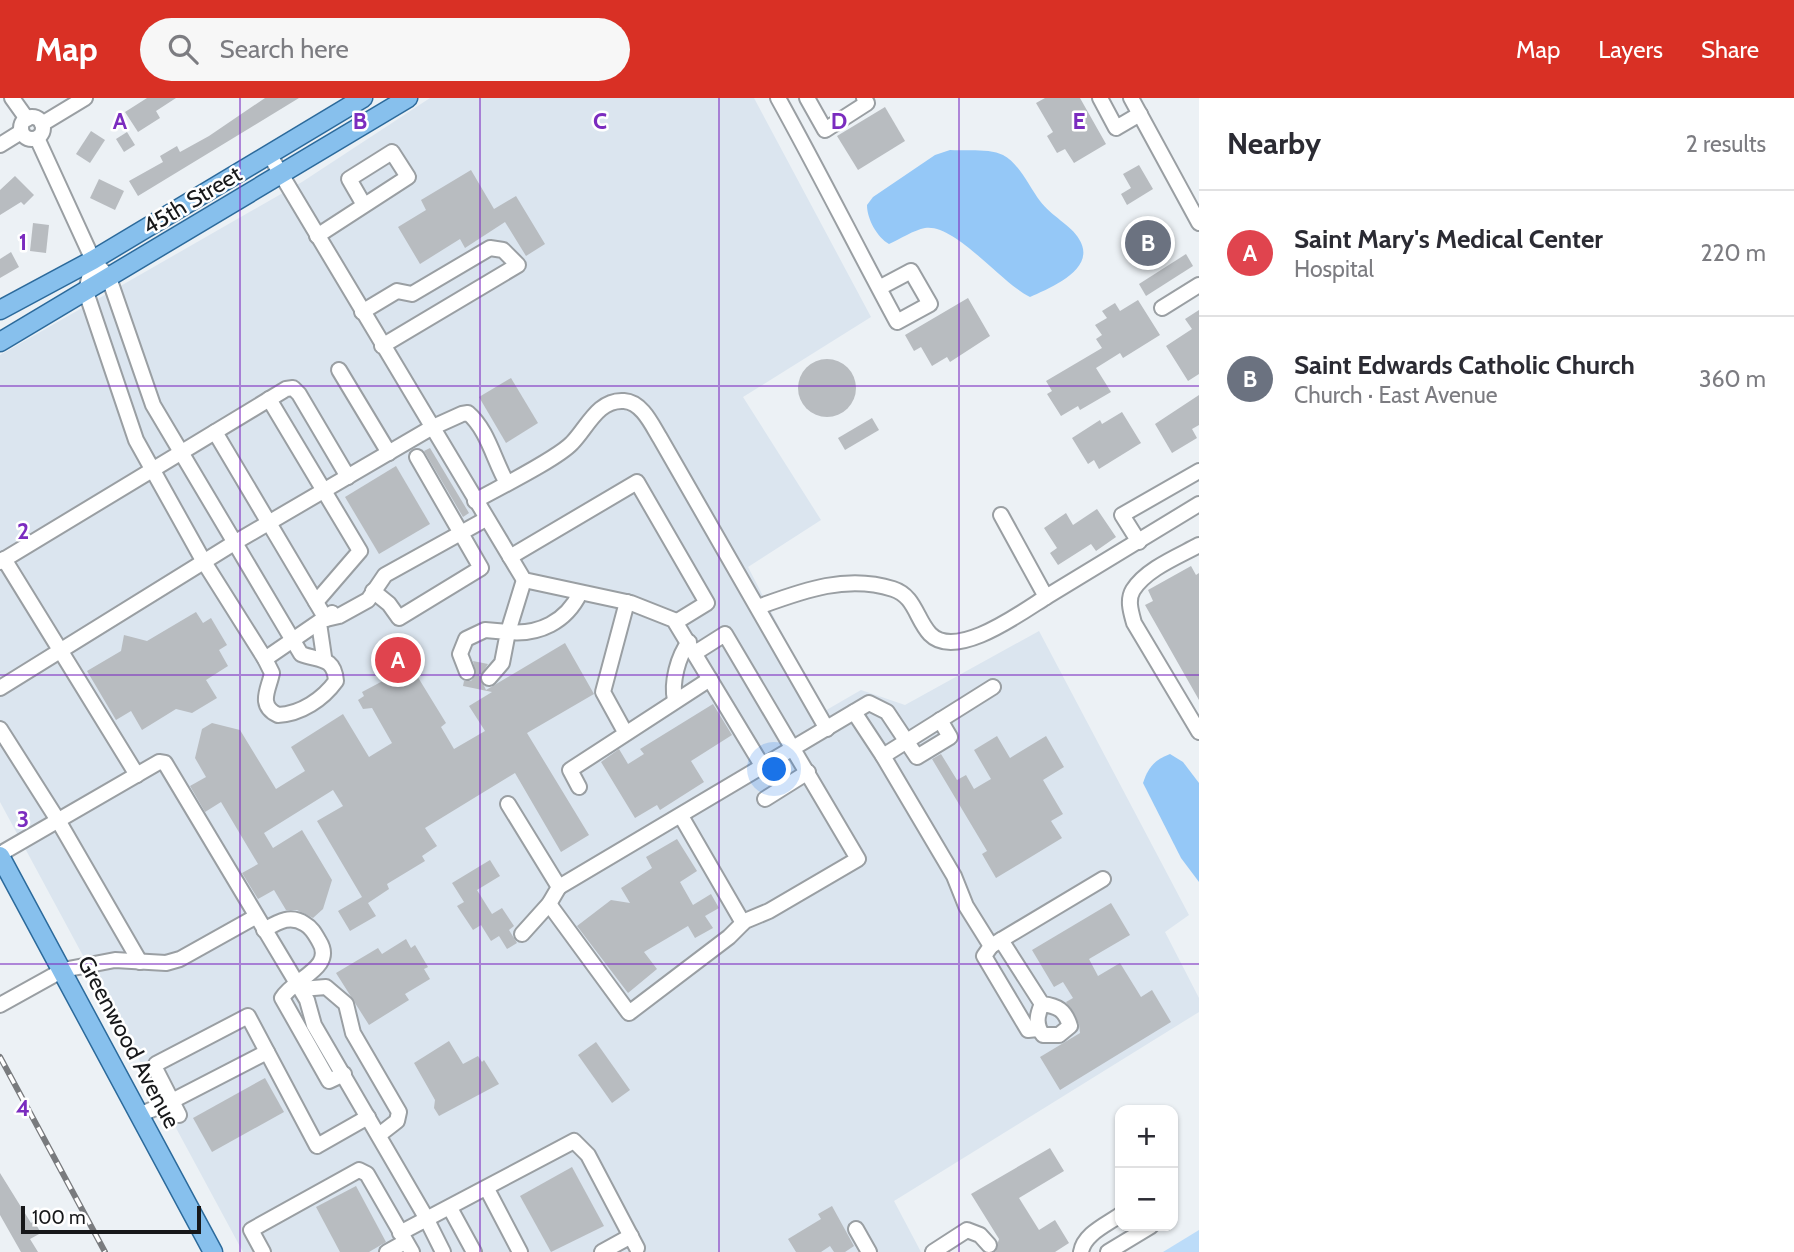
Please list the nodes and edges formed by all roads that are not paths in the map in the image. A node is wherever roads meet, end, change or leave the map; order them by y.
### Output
1 (12, 98) edge
2 (85, 98) edge
3 (363, 98) edge
4 (408, 98) edge
5 (778, 98) edge
6 (807, 98) edge
7 (864, 98) edge
8 (1100, 98) edge
9 (1131, 98) edge
10 (1140, 114) junction
11 (24, 125) junction
12 (823, 127) junction
13 (39, 131) junction
14 (802, 141) junction
15 (0, 145) edge
16 (269, 154) junction
17 (281, 176) junction
18 (364, 205) dead end
19 (1199, 223) edge
20 (317, 236) junction
21 (93, 260) junction
22 (109, 278) junction
23 (1199, 285) edge
24 (879, 288) dead end
25 (86, 292) junction
26 (1162, 309) dead end
27 (0, 310) edge
28 (362, 313) junction
29 (0, 342) edge
30 (382, 346) junction
31 (339, 370) dead end
32 (269, 399) junction
33 (431, 429) junction
34 (215, 432) junction
35 (181, 452) junction
36 (389, 453) junction
37 (417, 457) dead end
38 (151, 470) junction
39 (1199, 471) edge
40 (348, 477) junction
41 (507, 483) junction
42 (325, 491) junction
43 (475, 501) junction
44 (1199, 504) edge
45 (1001, 514) dead end
46 (486, 519) junction
47 (269, 524) junction
48 (462, 533) junction
49 (1139, 542) junction
50 (234, 543) junction
51 (1199, 545) edge
52 (510, 557) junction
53 (2, 561) edge
54 (204, 562) junction
55 (524, 580) junction
56 (373, 591) junction
57 (580, 593) junction
58 (1046, 597) junction
59 (316, 602) junction
60 (627, 602) junction
61 (758, 607) junction
62 (323, 621) junction
63 (676, 622) junction
64 (508, 632) junction
65 (293, 640) junction
66 (692, 647) junction
67 (61, 651) junction
68 (324, 657) junction
69 (265, 659) junction
70 (467, 672) dead end
71 (489, 678) dead end
72 (710, 679) junction
73 (993, 687) dead end
74 (0, 688) edge
75 (675, 700) junction
76 (854, 712) junction
77 (0, 729) edge
78 (827, 729) junction
79 (625, 732) junction
80 (1199, 732) edge
81 (906, 741) junction
82 (791, 750) junction
83 (883, 756) junction
84 (763, 767) junction
85 (808, 772) junction
86 (137, 775) junction
87 (579, 787) dead end
88 (765, 799) dead end
89 (508, 804) dead end
90 (681, 816) junction
91 (59, 822) junction
92 (0, 855) edge
93 (1103, 879) dead end
94 (559, 887) junction
95 (549, 904) junction
96 (255, 917) junction
97 (743, 923) junction
98 (264, 930) junction
99 (522, 934) dead end
100 (996, 943) junction
101 (140, 962) junction
102 (63, 970) junction
103 (299, 986) junction
104 (1042, 1004) junction
105 (0, 1005) edge
106 (1038, 1029) junction
107 (267, 1052) junction
108 (344, 1074) junction
109 (172, 1101) junction
110 (139, 1115) junction
111 (179, 1115) dead end
112 (368, 1117) junction
113 (379, 1135) junction
114 (487, 1189) junction
115 (450, 1208) junction
116 (1115, 1218) edge
117 (427, 1220) junction
118 (856, 1229) dead end
119 (1143, 1231) edge
120 (406, 1242) edge
121 (989, 1245) dead end
122 (213, 1252) edge
123 (263, 1252) edge
124 (387, 1252) edge
125 (443, 1252) edge
126 (474, 1252) edge
127 (520, 1252) edge
128 (603, 1252) edge
129 (869, 1252) edge
130 (933, 1252) edge
131 (1082, 1252) edge
132 (1108, 1252) edge

1 - 11 street
2 - 13 street
3 - 16 main road, 45th Street
4 - 17 main road, 45th Street
5 - 14 street
6 - 12 street
7 - 12 street
8 - 10 street
9 - 10 street
10 - 19 street
11 - 13 street
11 - 15 street
12 - 14 street
13 - 21 street
14 - 24 street
16 - 17 street
16 - 21 main road, 45th Street
17 - 20 street
17 - 22 main road, 45th Street
18 - 20 street
20 - 28 street
21 - 22 street
21 - 25 street
21 - 27 main road, 45th Street
22 - 25 main road, 45th Street
22 - 35 street
23 - 26 street
25 - 29 main road, 45th Street
25 - 38 street
28 - 30 street
28 - 30 street
30 - 33 street
31 - 36 street
32 - 34 street
32 - 40 street
32 - 42 street
33 - 36 street
33 - 41 street
33 - 43 street
34 - 35 street
34 - 47 street
35 - 38 street
35 - 50 street
36 - 40 street
37 - 48 street
38 - 53 street
38 - 54 street
39 - 49 street
40 - 42 street
41 - 43 street
41 - 61 street
42 - 47 street
42 - 59 street
43 - 46 street
44 - 49 street
45 - 58 street
46 - 48 street
46 - 52 street
47 - 50 street
47 - 59 street
48 - 56 street
48 - 56 street
49 - 58 street
50 - 54 street
50 - 65 street
51 - 80 street
52 - 55 street
52 - 63 street
53 - 67 street
54 - 67 street
54 - 69 street
55 - 57 street
55 - 64 street
56 - 62 street
57 - 60 street
57 - 64 street
58 - 61 street
59 - 62 street
60 - 63 street
60 - 79 street
61 - 78 street
62 - 65 street
62 - 68 street
63 - 66 street
64 - 70 street
64 - 71 street
65 - 68 street
65 - 69 street
66 - 72 street
66 - 75 street
66 - 82 street
67 - 74 street
67 - 86 street
68 - 69 street
72 - 75 street
72 - 84 street
73 - 81 street
75 - 79 street
76 - 78 street
76 - 81 street
76 - 83 street
77 - 91 street
78 - 82 street
79 - 87 street
81 - 83 street
82 - 84 street
82 - 85 street
83 - 100 street
84 - 90 street
85 - 88 street
85 - 97 street
86 - 91 street
86 - 96 street
89 - 94 street
90 - 94 street
90 - 97 street
91 - 92 street
91 - 101 street
92 - 102 main road, Greenwood Avenue
93 - 100 street
94 - 95 street
95 - 97 street
95 - 99 street
96 - 98 street
96 - 101 street
98 - 103 street
98 - 103 street
100 - 104 street
100 - 106 street
101 - 102 street
102 - 105 street
102 - 110 main road, Greenwood Avenue
103 - 108 street
103 - 108 street
103 - 113 street
104 - 106 street
104 - 106 street
107 - 109 street
107 - 109 street
107 - 112 street
108 - 112 street
109 - 110 street
109 - 111 street
110 - 122 main road, Greenwood Avenue
112 - 113 street
113 - 117 street
114 - 115 street
114 - 127 street
114 - 128 street
115 - 117 street
115 - 126 street
116 - 131 street
117 - 120 street
117 - 125 street
118 - 129 street
119 - 132 street
120 - 123 street
120 - 124 street
121 - 130 street

